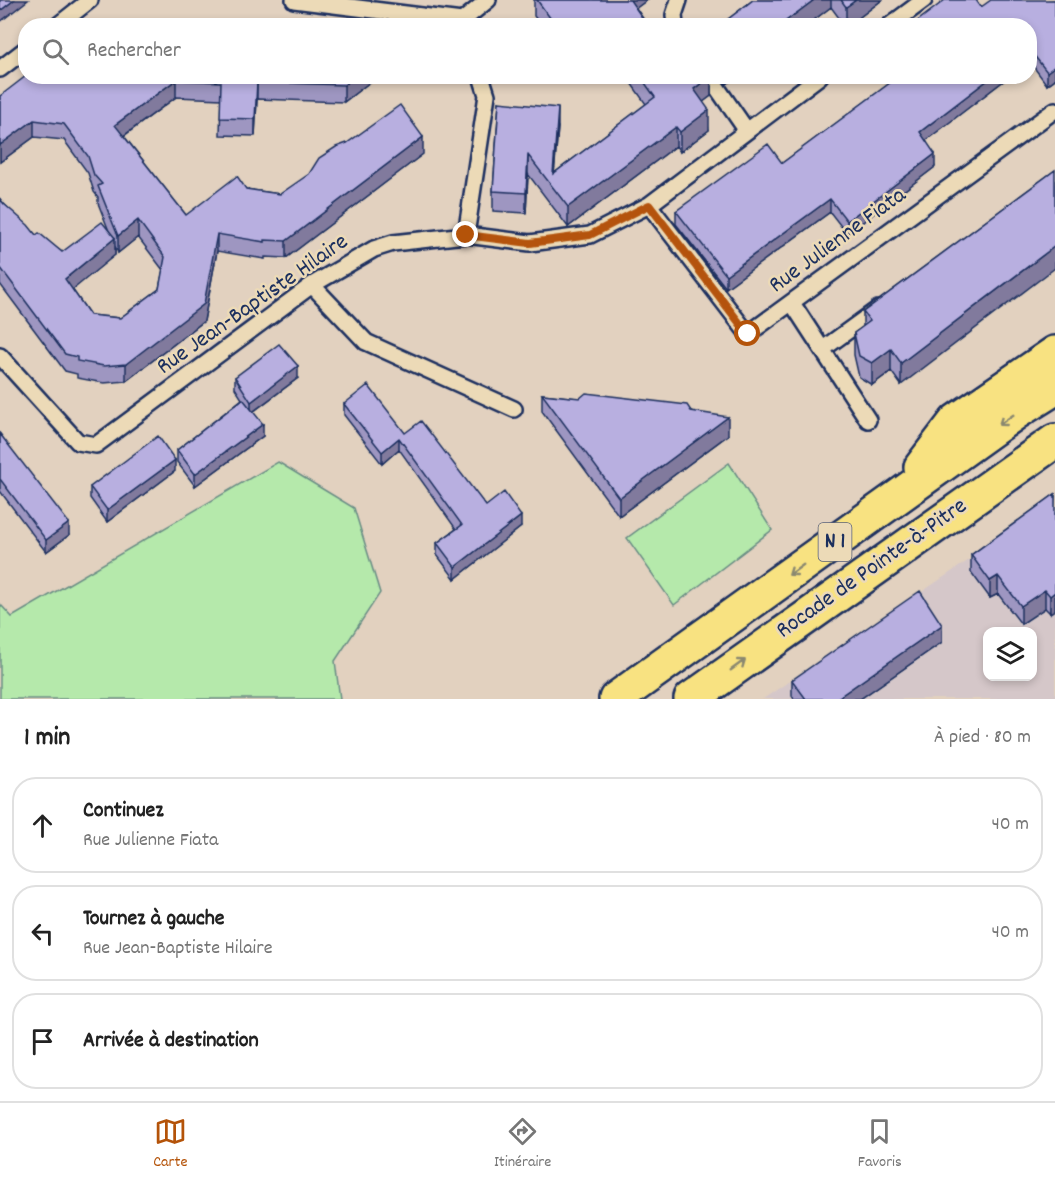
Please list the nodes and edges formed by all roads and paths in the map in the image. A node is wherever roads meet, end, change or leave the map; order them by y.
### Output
1 (90, 0) edge
2 (294, 0) edge
3 (488, 0) edge
4 (679, 0) edge
5 (924, 0) edge
6 (67, 18) edge
7 (426, 18) edge
8 (468, 18) edge
9 (674, 18) edge
10 (900, 18) edge
11 (18, 55) edge
12 (0, 69) edge
13 (484, 84) edge
14 (715, 84) edge
15 (809, 84) edge
16 (1055, 110) edge
17 (747, 131) junction
18 (649, 205) junction
19 (466, 235) junction
20 (312, 285) junction
21 (891, 300) edge
22 (792, 303) junction
23 (824, 349) junction
24 (1055, 353) edge
25 (0, 356) edge
26 (1055, 388) edge
27 (514, 409) dead end
28 (867, 420) dead end
29 (1055, 441) edge
30 (1055, 467) edge
31 (901, 494) junction
32 (928, 528) junction
33 (616, 699) edge
34 (691, 699) edge

1 - 6 lane
2 - 7 lane
3 - 8 lane
4 - 9 lane
5 - 10 lane
11 - 12 lane
13 - 19 lane
14 - 17 lane
15 - 17 lane, Rue Jean-Baptiste Hilaire
16 - 22 lane, Rue Julienne Fiata
17 - 18 lane, Rue Jean-Baptiste Hilaire
18 - 19 lane, Rue Jean-Baptiste Hilaire
18 - 22 lane, Rue Julienne Fiata
19 - 20 lane, Rue Jean-Baptiste Hilaire
20 - 25 lane, Rue Jean-Baptiste Hilaire
20 - 27 lane
21 - 23 lane
22 - 23 lane
23 - 28 lane
24 - 31 highway
26 -> 31 highway, Rocade de Pointe-à-Pitre / N 1
29 - 32 highway, Rocade de Pointe-à-Pitre / N 1
30 - 32 highway
31 -> 33 highway, Rocade de Pointe-à-Pitre / N 1
34 -> 32 highway, Rocade de Pointe-à-Pitre / N 1

